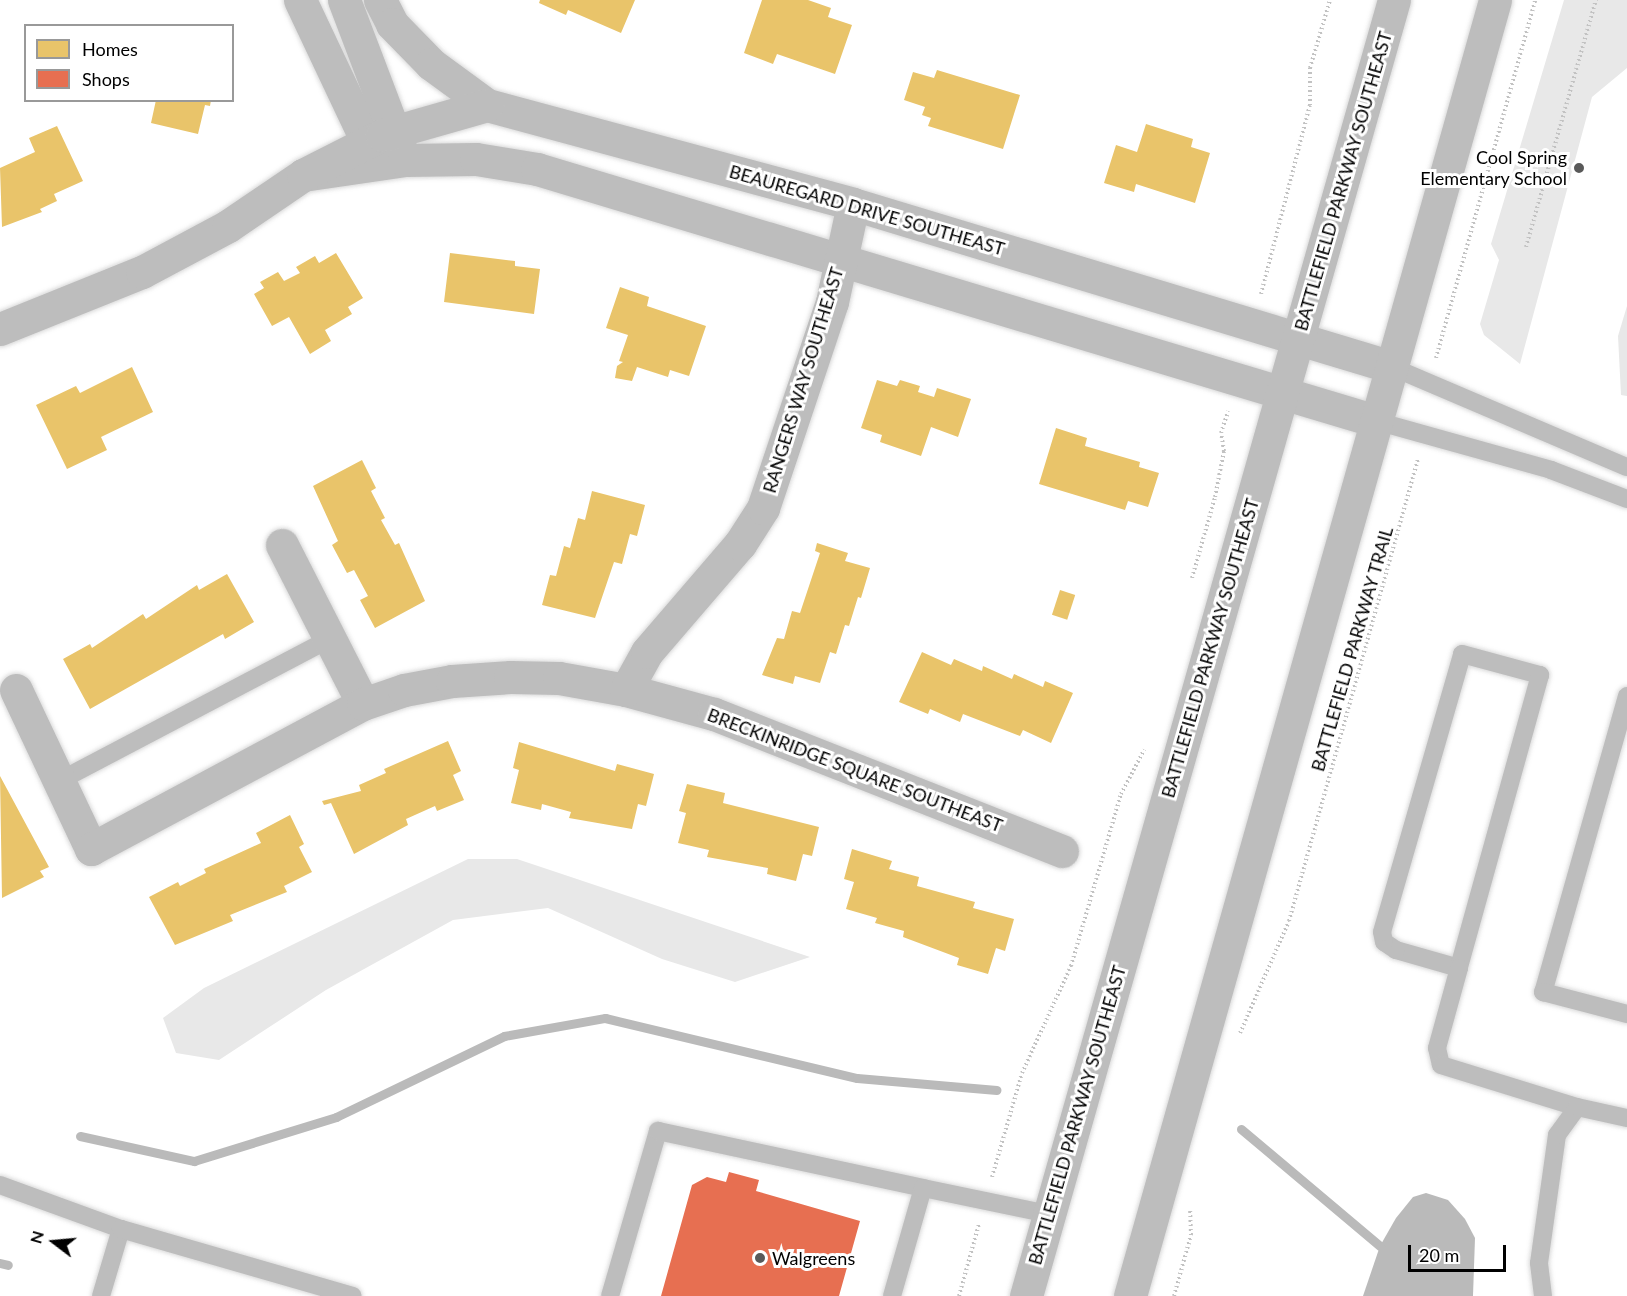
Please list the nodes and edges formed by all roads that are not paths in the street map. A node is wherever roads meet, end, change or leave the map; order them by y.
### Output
1 (300, 0) edge
2 (344, 0) edge
3 (380, 0) edge
4 (1394, 0) edge
5 (1495, 0) edge
6 (487, 105) junction
7 (386, 149) junction
8 (853, 204) junction
9 (840, 262) junction
10 (0, 329) edge
11 (1300, 337) junction
12 (1392, 367) junction
13 (1283, 392) junction
14 (1376, 420) junction
15 (1627, 467) edge
16 (1627, 499) edge
17 (282, 545) dead end
18 (329, 639) junction
19 (16, 690) dead end
20 (626, 690) junction
21 (1627, 696) edge
22 (363, 704) junction
23 (59, 781) junction
24 (1062, 851) dead end
25 (1459, 968) junction
26 (1627, 1014) edge
27 (1577, 1107) junction
28 (1627, 1118) edge
29 (0, 1185) edge
30 (923, 1188) junction
31 (1048, 1214) junction
32 (121, 1229) junction
33 (101, 1296) edge
34 (353, 1296) edge
35 (610, 1296) edge
36 (892, 1296) edge
37 (1026, 1296) edge
38 (1130, 1296) edge
39 (1543, 1296) edge

1 - 7 street
2 - 7 street
3 - 6 street, BEAUREGARD DRIVE SOUTHEAST
4 - 11 street, BATTLEFIELD PARKWAY SOUTHEAST
5 - 12 street
6 - 7 street
6 - 8 street, BEAUREGARD DRIVE SOUTHEAST
7 - 9 street
7 - 10 street
8 - 9 street, RANGERS WAY SOUTHEAST
8 - 11 street, BEAUREGARD DRIVE SOUTHEAST
9 - 13 street
9 - 20 street, RANGERS WAY SOUTHEAST
11 - 12 street, BEAUREGARD DRIVE SOUTHEAST
11 - 13 street, BATTLEFIELD PARKWAY SOUTHEAST
12 - 14 street
12 - 15 lane
13 - 14 street
13 - 31 street, BATTLEFIELD PARKWAY SOUTHEAST
14 - 16 lane
14 - 38 street
17 - 18 street
18 - 22 street
18 - 23 lane
19 - 23 street, BRECKINRIDGE SQUARE SOUTHEAST
20 - 22 street, BRECKINRIDGE SQUARE SOUTHEAST
20 - 24 street, BRECKINRIDGE SQUARE SOUTHEAST
21 - 26 lane
22 - 23 street, BRECKINRIDGE SQUARE SOUTHEAST
25 - 25 lane
25 - 27 lane
27 - 28 lane
27 - 39 lane
29 - 32 lane
30 - 31 lane
30 - 35 lane
30 - 36 lane
31 - 37 street, BATTLEFIELD PARKWAY SOUTHEAST
32 - 33 lane
32 - 34 lane

